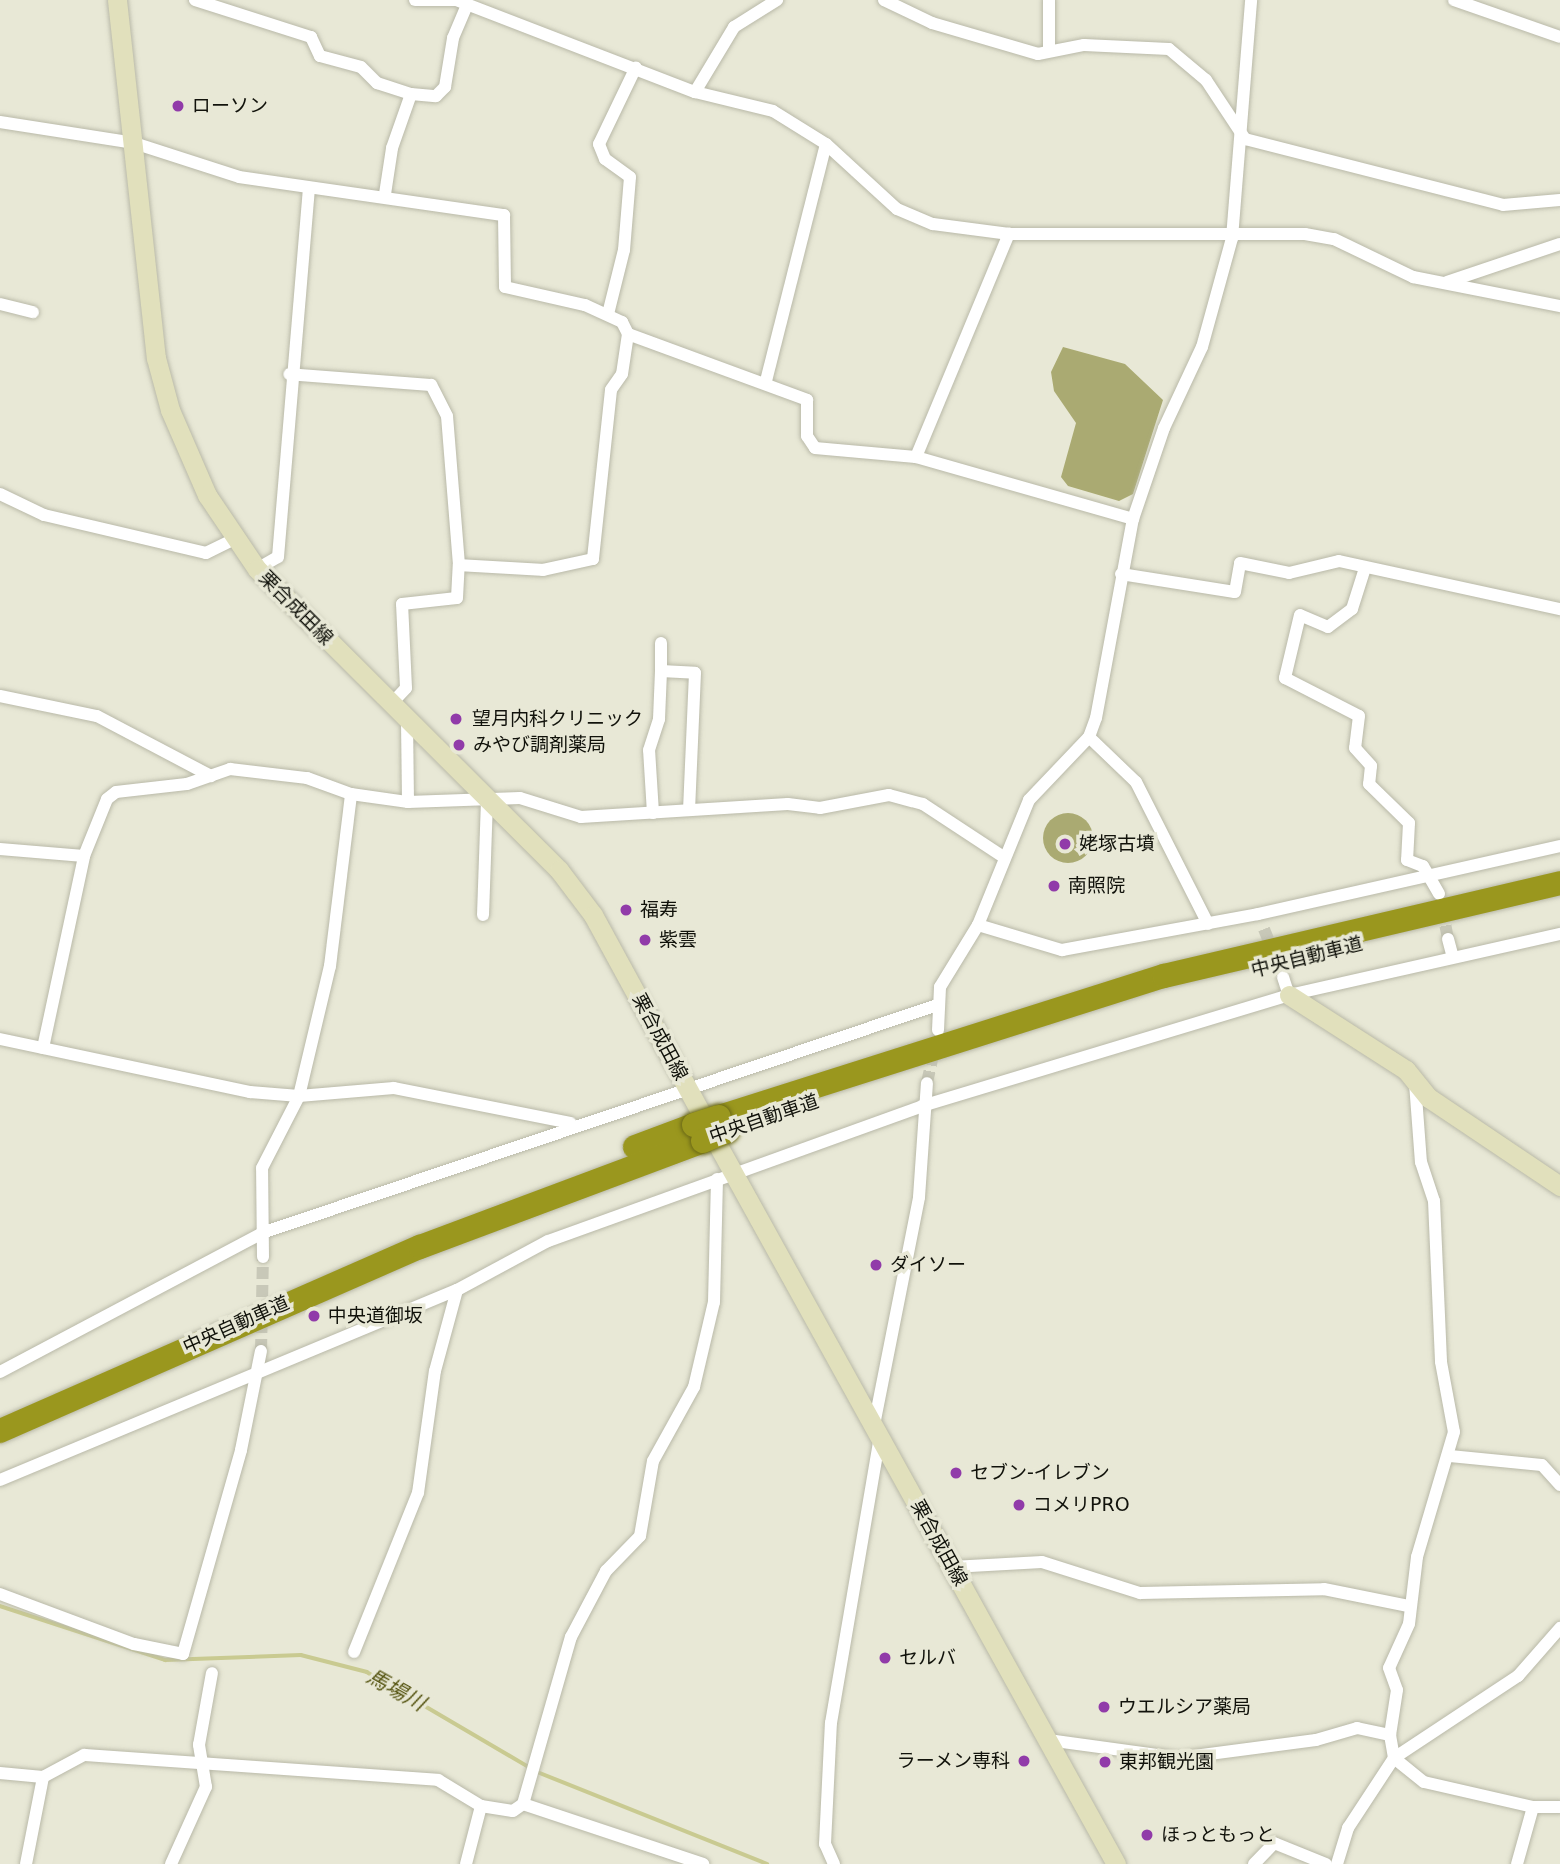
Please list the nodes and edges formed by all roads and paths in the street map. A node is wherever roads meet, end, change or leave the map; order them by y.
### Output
1 (117, 0) edge
2 (195, 0) edge
3 (415, 0) edge
4 (777, 0) edge
5 (884, 0) edge
6 (1049, 0) edge
7 (1251, 0) edge
8 (1454, 0) edge
9 (459, 2) edge
10 (1560, 37) edge
11 (1049, 49) junction
12 (636, 67) junction
13 (695, 92) junction
14 (411, 94) junction
15 (0, 121) edge
16 (1245, 139) junction
17 (134, 143) junction
18 (826, 144) junction
19 (309, 189) junction
20 (384, 194) junction
21 (1560, 200) edge
22 (1009, 234) junction
23 (1232, 238) junction
24 (1560, 244) edge
25 (1446, 282) junction
26 (0, 304) edge
27 (1560, 306) edge
28 (33, 312) dead end
29 (608, 314) junction
30 (628, 334) junction
31 (289, 374) junction
32 (766, 381) junction
33 (916, 457) junction
34 (0, 494) edge
35 (1133, 519) junction
36 (235, 539) junction
37 (458, 565) junction
38 (1365, 568) junction
39 (257, 569) junction
40 (1121, 574) junction
41 (1560, 609) edge
42 (661, 643) dead end
43 (661, 671) junction
44 (0, 696) edge
45 (400, 708) junction
46 (1089, 737) junction
47 (211, 776) junction
48 (351, 794) junction
49 (491, 799) junction
50 (408, 802) junction
51 (689, 809) junction
52 (653, 813) junction
53 (1560, 846) edge
54 (0, 849) edge
55 (84, 856) junction
56 (1002, 856) junction
57 (1429, 874) junction
58 (1560, 883) edge
59 (1439, 894) tunnel mouth
60 (1560, 899) edge
61 (1258, 914) junction
62 (483, 915) dead end
63 (1209, 924) junction
64 (978, 925) junction
65 (1264, 929) tunnel mouth
66 (1560, 934) edge
67 (1448, 939) tunnel mouth
68 (1452, 954) junction
69 (1286, 986) junction
70 (937, 1005) junction
71 (938, 1030) tunnel mouth
72 (0, 1039) edge
73 (43, 1048) junction
74 (927, 1083) tunnel mouth
75 (1415, 1083) junction
76 (688, 1088) junction
77 (299, 1096) junction
78 (922, 1106) junction
79 (574, 1123) junction
80 (710, 1129) junction
81 (726, 1177) junction
82 (1560, 1186) edge
83 (261, 1233) junction
84 (263, 1257) tunnel mouth
85 (457, 1290) junction
86 (261, 1351) tunnel mouth
87 (254, 1370) junction
88 (0, 1372) edge
89 (0, 1414) edge
90 (877, 1430) junction
91 (0, 1431) edge
92 (1450, 1456) junction
93 (0, 1480) edge
94 (1560, 1485) edge
95 (952, 1567) junction
96 (0, 1594) edge
97 (1408, 1606) junction
98 (1560, 1628) edge
99 (354, 1652) dead end
100 (212, 1673) dead end
101 (1390, 1735) junction
102 (1048, 1740) junction
103 (1394, 1758) junction
104 (199, 1764) junction
105 (0, 1773) edge
106 (43, 1777) junction
107 (523, 1804) junction
108 (481, 1806) junction
109 (1533, 1807) junction
110 (1560, 1807) edge
111 (26, 1864) edge
112 (170, 1864) edge
113 (466, 1864) edge
114 (703, 1864) edge
115 (834, 1864) edge
116 (1116, 1864) edge
117 (1254, 1864) edge
118 (1325, 1864) edge
119 (1338, 1864) edge
120 (1517, 1864) edge

1 - 17 main road, 栗合成田線
2 - 14 street
3 - 9 street
4 - 13 street
5 - 11 street
6 - 11 street
7 - 16 street
8 - 10 street
9 - 12 street
9 - 14 street
11 - 16 street
12 - 13 street
12 - 29 street
13 - 18 street
14 - 20 street
15 - 17 street
16 - 21 street
16 - 23 street
17 - 19 street
17 - 36 main road, 栗合成田線
18 - 22 street
18 - 32 street
19 - 20 street
19 - 31 street
20 - 29 street
22 - 23 street
22 - 33 street
23 - 25 street
23 - 35 street
24 - 25 street
25 - 27 street
26 - 28 street
29 - 30 street
30 - 32 street
30 - 37 street
31 - 37 street
31 - 39 street
32 - 33 street
33 - 35 street
34 - 36 street
35 - 40 street
36 - 39 main road, 栗合成田線
37 - 45 street
38 - 40 street
38 - 41 street
38 - 57 street
39 - 45 main road, 栗合成田線
40 - 46 street
42 - 43 street
43 - 51 street
43 - 52 street
44 - 47 street
45 - 49 main road, 栗合成田線
45 - 50 street
46 - 56 street
46 - 63 street
47 - 48 street
47 - 55 street
48 - 50 street
48 - 77 street
49 - 50 street
49 - 52 street
49 - 62 street
49 - 76 main road, 栗合成田線
51 - 52 street
51 - 56 street
53 - 57 street
54 - 55 street
55 - 73 street
56 - 64 street
57 - 59 street
57 - 61 street
58 - 80 highway, 中央自動車道
60 - 80 highway, 中央自動車道
61 - 63 street
61 - 65 street
63 - 64 street
64 - 70 street
66 - 68 street
67 - 68 street
68 - 69 street
69 - 75 main road
69 - 78 street
70 - 71 street
70 - 76 street
72 - 73 street
73 - 77 street
74 - 78 street
75 - 82 main road
75 - 92 street
76 - 79 street
76 - 80 main road, 栗合成田線
77 - 79 street
77 - 83 street
78 - 81 street
78 - 90 street
79 - 83 street
80 - 81 main road, 栗合成田線
80 - 89 highway, 中央自動車道
80 - 91 highway, 中央自動車道
81 - 85 street
81 - 90 main road, 栗合成田線
81 - 107 street
83 - 84 street
83 - 88 street
85 - 87 street
85 - 99 street
86 - 87 street
87 - 93 street
87 - 96 street
90 - 95 main road, 栗合成田線
90 - 115 street
92 - 94 street
92 - 97 street
95 - 97 street
95 - 102 main road, 栗合成田線
97 - 101 street
98 - 103 street
100 - 104 street
101 - 102 street
101 - 103 street
102 - 116 main road, 栗合成田線
103 - 109 street
103 - 119 street
104 - 106 street
104 - 108 street
104 - 112 street
105 - 106 street
106 - 111 street
107 - 108 street
107 - 114 street
108 - 113 street
109 - 110 street
109 - 120 street
117 - 118 street

